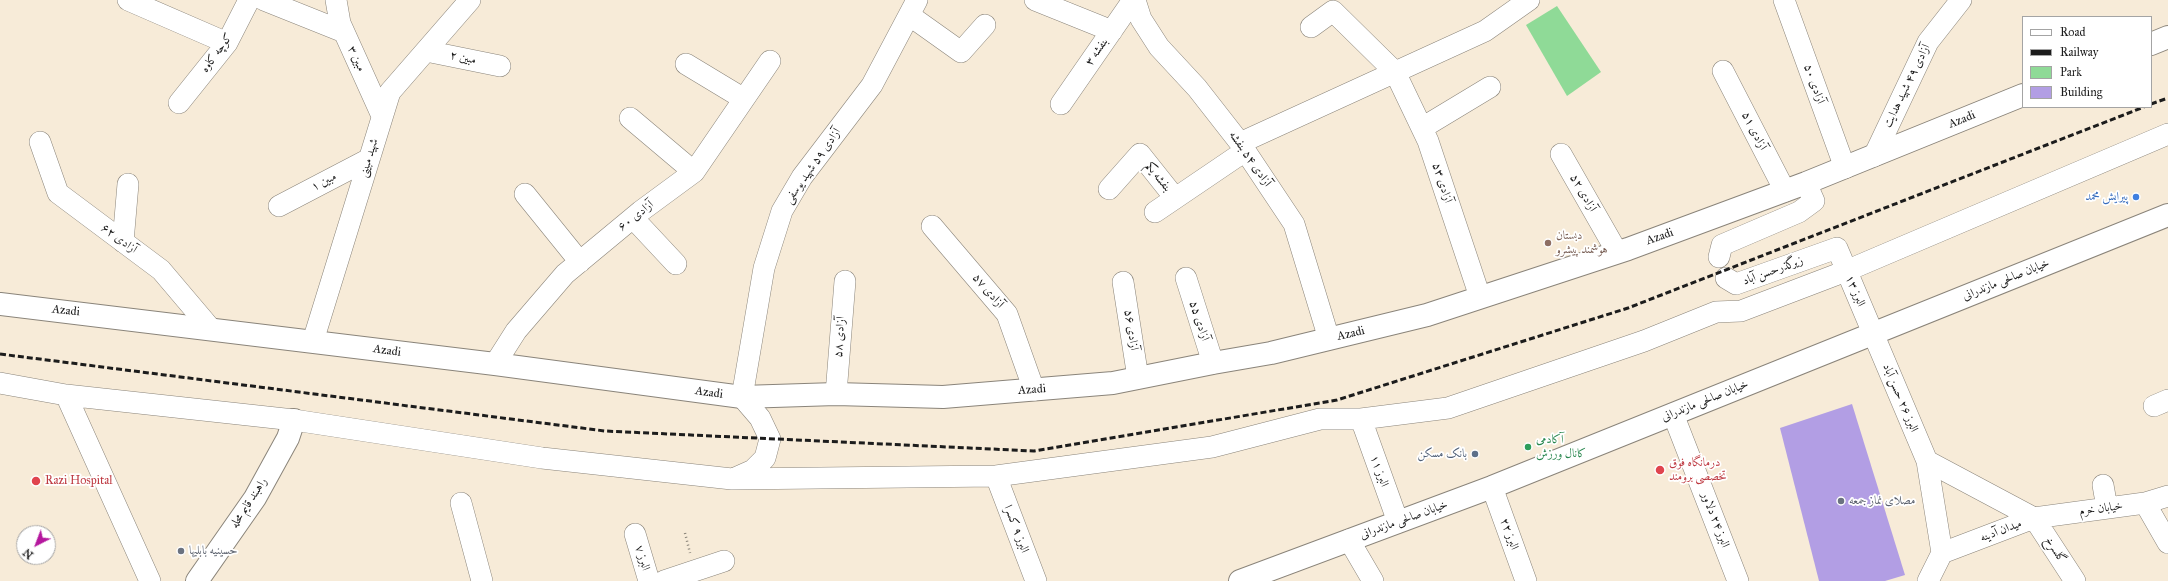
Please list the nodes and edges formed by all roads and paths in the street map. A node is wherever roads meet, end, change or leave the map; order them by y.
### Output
1 (128, 0) edge
2 (249, 0) edge
3 (264, 0) edge
4 (336, 0) edge
5 (470, 0) edge
6 (1035, 0) edge
7 (1134, 0) edge
8 (1784, 0) edge
9 (1961, 0) edge
10 (1522, 2) edge
11 (1337, 6) edge
12 (913, 8) edge
13 (985, 25) dead end
14 (1311, 27) dead end
15 (1112, 31) junction
16 (344, 32) junction
17 (2168, 37) edge
18 (227, 43) junction
19 (2152, 44) edge
20 (426, 50) junction
21 (770, 62) dead end
22 (686, 64) dead end
23 (500, 66) dead end
24 (1722, 71) dead end
25 (1396, 72) junction
26 (1490, 87) dead end
27 (2022, 95) edge
28 (744, 99) junction
29 (179, 102) dead end
30 (1061, 104) dead end
31 (382, 116) junction
32 (630, 118) dead end
33 (1422, 128) junction
34 (2168, 134) edge
35 (40, 142) dead end
36 (1243, 147) junction
37 (1561, 154) dead end
38 (1874, 156) junction
39 (369, 159) junction
40 (1845, 168) junction
41 (694, 172) junction
42 (1806, 183) junction
43 (128, 184) dead end
44 (1109, 189) dead end
45 (1785, 191) junction
46 (526, 194) dead end
47 (1175, 198) junction
48 (279, 206) dead end
49 (1155, 212) dead end
50 (2168, 215) edge
51 (633, 218) junction
52 (932, 226) dead end
53 (123, 242) junction
54 (1828, 251) joint
55 (1617, 252) junction
56 (1719, 257) dead end
57 (580, 262) junction
58 (676, 264) dead end
59 (1846, 271) junction
60 (1186, 278) dead end
61 (1726, 278) dead end
62 (845, 281) dead end
63 (1123, 282) dead end
64 (1480, 298) junction
65 (0, 304) edge
66 (211, 329) junction
67 (1872, 334) junction
68 (1329, 339) junction
69 (313, 341) junction
70 (1213, 363) junction
71 (495, 364) junction
72 (1138, 378) junction
73 (0, 383) edge
74 (1034, 390) junction
75 (836, 394) junction
76 (66, 395) junction
77 (742, 397) junction
78 (1673, 414) junction
79 (1361, 419) junction
80 (294, 420) junction
81 (1927, 461) junction
82 (996, 476) junction
83 (732, 479) junction
84 (2103, 485) dead end
85 (1492, 487) junction
86 (2168, 496) edge
87 (461, 503) dead end
88 (2145, 503) junction
89 (2107, 508) junction
90 (2034, 518) junction
91 (1398, 522) junction
92 (635, 534) dead end
93 (1349, 540) junction
94 (2168, 543) edge
95 (1942, 554) junction
96 (724, 561) dead end
97 (150, 581) edge
98 (197, 581) edge
99 (482, 581) edge
100 (649, 581) edge
101 (664, 581) edge
102 (1036, 581) edge
103 (1242, 581) edge
104 (1373, 581) edge
105 (1526, 581) edge
106 (1738, 581) edge
107 (1928, 581) edge
108 (2075, 581) edge

1 - 18 street
2 - 18 street, کوچه کاوه
3 - 16 street
4 - 16 street, مبین ۳
5 - 20 street, شهید مبینی
6 - 15 street
7 - 15 street, بنفشه ۳
7 - 36 street, آزادی ۵۴ بنفشه
8 - 40 street, آزادی ۵۰
9 - 38 street, آزادی ۴۹ شهید هدایت
10 - 25 street, بنفشه یکم
11 - 14 street
11 - 25 street
12 - 13 street
12 - 77 street, آزادی ۵۹ شهید یوسفی
15 - 30 street, بنفشه ۳
16 - 31 street, مبین ۳
17 - 19 main road
18 - 29 street, کوچه کاوه
20 - 23 street, مبین ۲
20 - 31 street, شهید مبینی
21 - 28 street, آزادی ۶۰
22 - 28 street
24 - 45 street, آزادی ۵۱
25 - 33 street, آزادی ۵۳
25 - 36 street, بنفشه یکم
26 - 33 street
27 - 38 main road, Azadi
28 - 41 street, آزادی ۶۰
31 - 39 street, شهید مبینی
32 - 41 street
33 - 64 street, آزادی ۵۳
34 - 59 street
35 - 53 street, آزادی ۶۲
36 - 47 street, بنفشه یکم
36 - 68 street, آزادی ۵۴ بنفشه
37 - 55 street, آزادی ۵۲
38 - 40 main road, Azadi
39 - 48 street, مبین ۱
39 - 69 street, شهید مبینی
40 - 42 main road, Azadi
41 - 51 street, آزادی ۶۰
42 - 45 main road, Azadi
42 - 56 street
43 - 53 street
44 - 47 street, بنفشه یکم
45 - 55 main road, Azadi
46 - 57 street
47 - 49 street, بنفشه یکم
50 - 67 main road, خیابان صالحی مازندرانی
51 - 57 street, آزادی ۶۰
51 - 58 street
52 - 74 street, آزادی ۵۷
53 - 66 street, آزادی ۶۲
54 - 59 street, البرز ۱۳
54 - 61 street, زیرگذرحسن آباد
55 - 64 main road, Azadi
57 - 71 street, آزادی ۶۰
59 - 67 street, البرز ۱۳
59 - 79 street
60 - 70 street, آزادی ۵۵
62 - 75 street, آزادی ۵۸
63 - 72 street, آزادی ۵۶
64 - 68 main road, Azadi
65 - 66 main road, Azadi
66 - 69 main road, Azadi
67 - 78 main road, خیابان صالحی مازندرانی
67 - 81 street, البرز ۲۶ حسن آباد
68 - 70 main road, Azadi
69 - 71 main road, Azadi
70 - 72 main road, Azadi
71 - 77 main road, Azadi
72 - 74 main road, Azadi
73 - 76 street
74 - 75 main road, Azadi
75 - 77 main road, Azadi
76 - 80 street
76 - 97 street
77 - 83 street
78 - 85 main road, خیابان صالحی مازندرانی
78 - 106 street, البرز ۲۴ دلاور
79 - 82 street
79 - 91 street, البرز ۱۱
80 - 83 street
80 - 98 main road, راهبند قایم محله
81 - 90 street, میدان آدینه
81 - 95 street
82 - 83 street
82 - 102 street, البرز ۹ کسرا
84 - 89 street
85 - 91 main road, خیابان صالحی مازندرانی
85 - 105 street, البرز ۲۲
86 - 88 street, خیابان خرم
87 - 99 street
88 - 89 street, خیابان خرم
88 - 94 street
89 - 90 street, خیابان خرم
90 - 95 street, میدان آدینه
90 - 108 street, گلسرخ
91 - 93 main road, خیابان صالحی مازندرانی
92 - 100 street, البرز ۷
93 - 103 main road, خیابان صالحی مازندرانی
93 - 104 street
95 - 107 street
96 - 101 street

